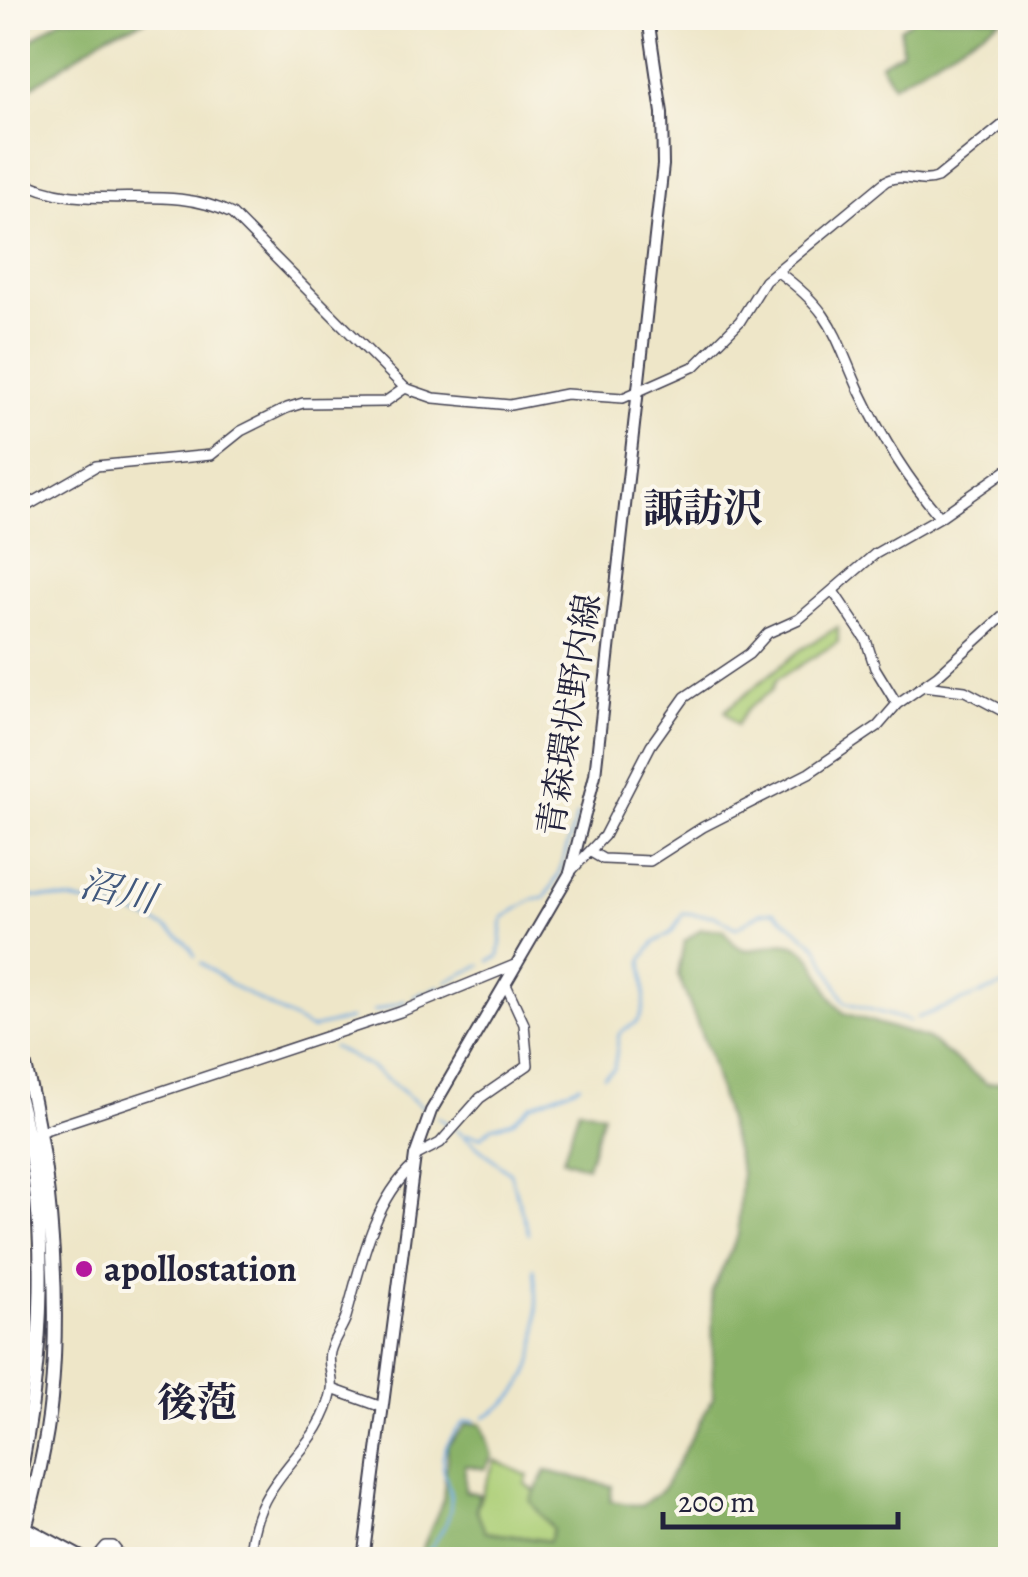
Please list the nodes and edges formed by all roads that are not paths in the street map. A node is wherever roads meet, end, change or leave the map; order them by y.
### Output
1 (648, 18) edge
2 (1010, 119) edge
3 (18, 180) edge
4 (778, 272) junction
5 (406, 388) junction
6 (639, 391) junction
7 (1010, 468) edge
8 (18, 512) edge
9 (940, 517) junction
10 (833, 591) junction
11 (1010, 610) edge
12 (924, 686) junction
13 (897, 704) junction
14 (1010, 715) edge
15 (591, 852) junction
16 (570, 873) junction
17 (520, 962) junction
18 (507, 987) junction
19 (18, 1040) edge
20 (18, 1095) edge
21 (29, 1135) edge
22 (414, 1161) junction
23 (39, 1335) junction
24 (18, 1348) edge
25 (332, 1390) junction
26 (382, 1407) junction
27 (18, 1484) edge
28 (21, 1530) edge
29 (18, 1557) edge
30 (59, 1559) edge
31 (84, 1560) edge
32 (94, 1560) edge
33 (124, 1560) edge
34 (158, 1560) edge
35 (206, 1560) edge
36 (250, 1560) edge
37 (363, 1560) edge

1 - 6 main road, 青森環状野内線
2 - 4 street
3 - 5 street
4 - 6 street
4 - 9 street
5 - 6 street
5 - 8 street
6 - 16 main road, 青森環状野内線
7 - 9 street
9 - 10 street
10 - 13 street
10 - 15 street
11 - 12 street
12 - 13 street
12 - 14 street
13 - 15 street
15 - 16 street
16 - 17 main road, 青森環状野内線
17 - 18 main road, 青森環状野内線
17 - 21 street
18 - 22 main road, 青森環状野内線
18 - 22 street
19 - 21 highway
20 - 21 highway
21 - 23 highway
21 - 28 highway
22 - 25 street
22 - 26 main road, 青森環状野内線
23 - 24 street
23 - 27 highway
25 - 26 street
25 - 36 street
26 - 37 main road, 青森環状野内線
28 - 29 highway
28 - 30 highway
28 - 31 highway
32 - 33 street
34 - 35 street

